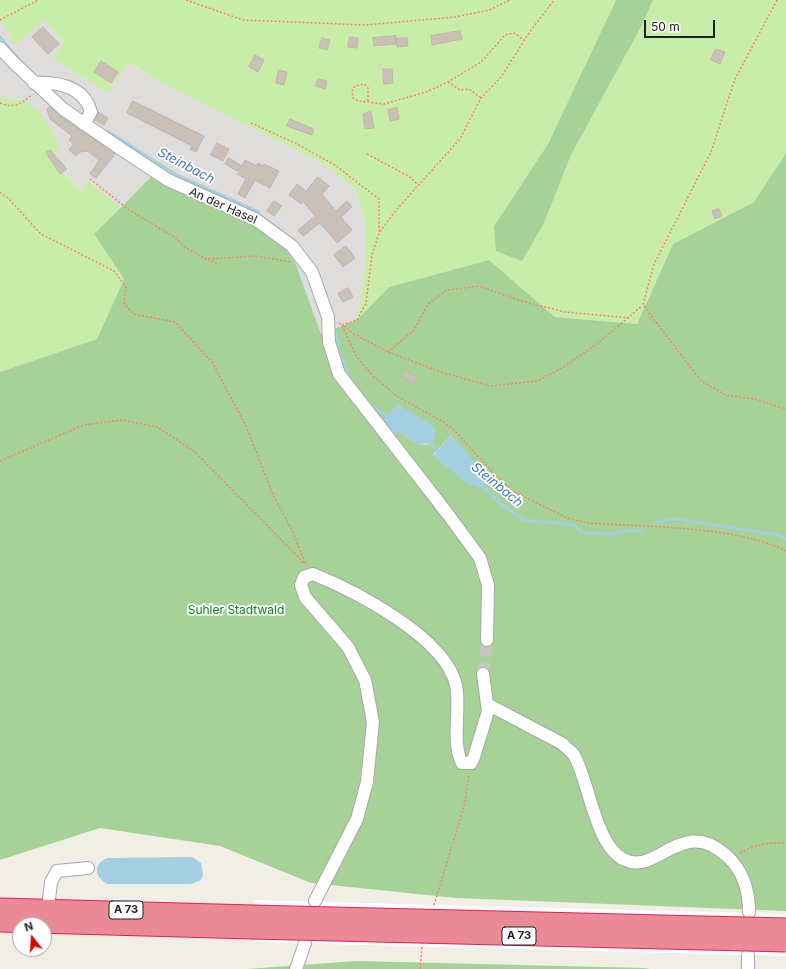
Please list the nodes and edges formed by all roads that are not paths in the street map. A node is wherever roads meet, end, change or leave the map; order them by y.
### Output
1 (0, 48) edge
2 (34, 83) junction
3 (84, 124) junction
4 (488, 640) tunnel mouth
5 (483, 674) tunnel mouth
6 (487, 704) junction
7 (88, 868) dead end
8 (315, 901) dead end
9 (0, 907) edge
10 (48, 908) junction
11 (750, 912) dead end
12 (252, 922) junction
13 (0, 923) edge
14 (786, 927) edge
15 (305, 943) dead end
16 (786, 943) edge
17 (748, 955) dead end
18 (296, 969) edge
19 (748, 969) edge

1 - 2 street, An der Hasel
2 - 3 street, An der Hasel
2 - 3 street
3 - 4 street, An der Hasel
5 - 6 street
6 - 8 street
6 - 11 street
7 - 10 street
9 - 10 highway, A 73
10 - 12 highway, A 73
12 - 13 highway, A 73
12 - 14 highway, A 73, bridge
12 - 16 highway, A 73, bridge
15 - 18 street
17 - 19 street

